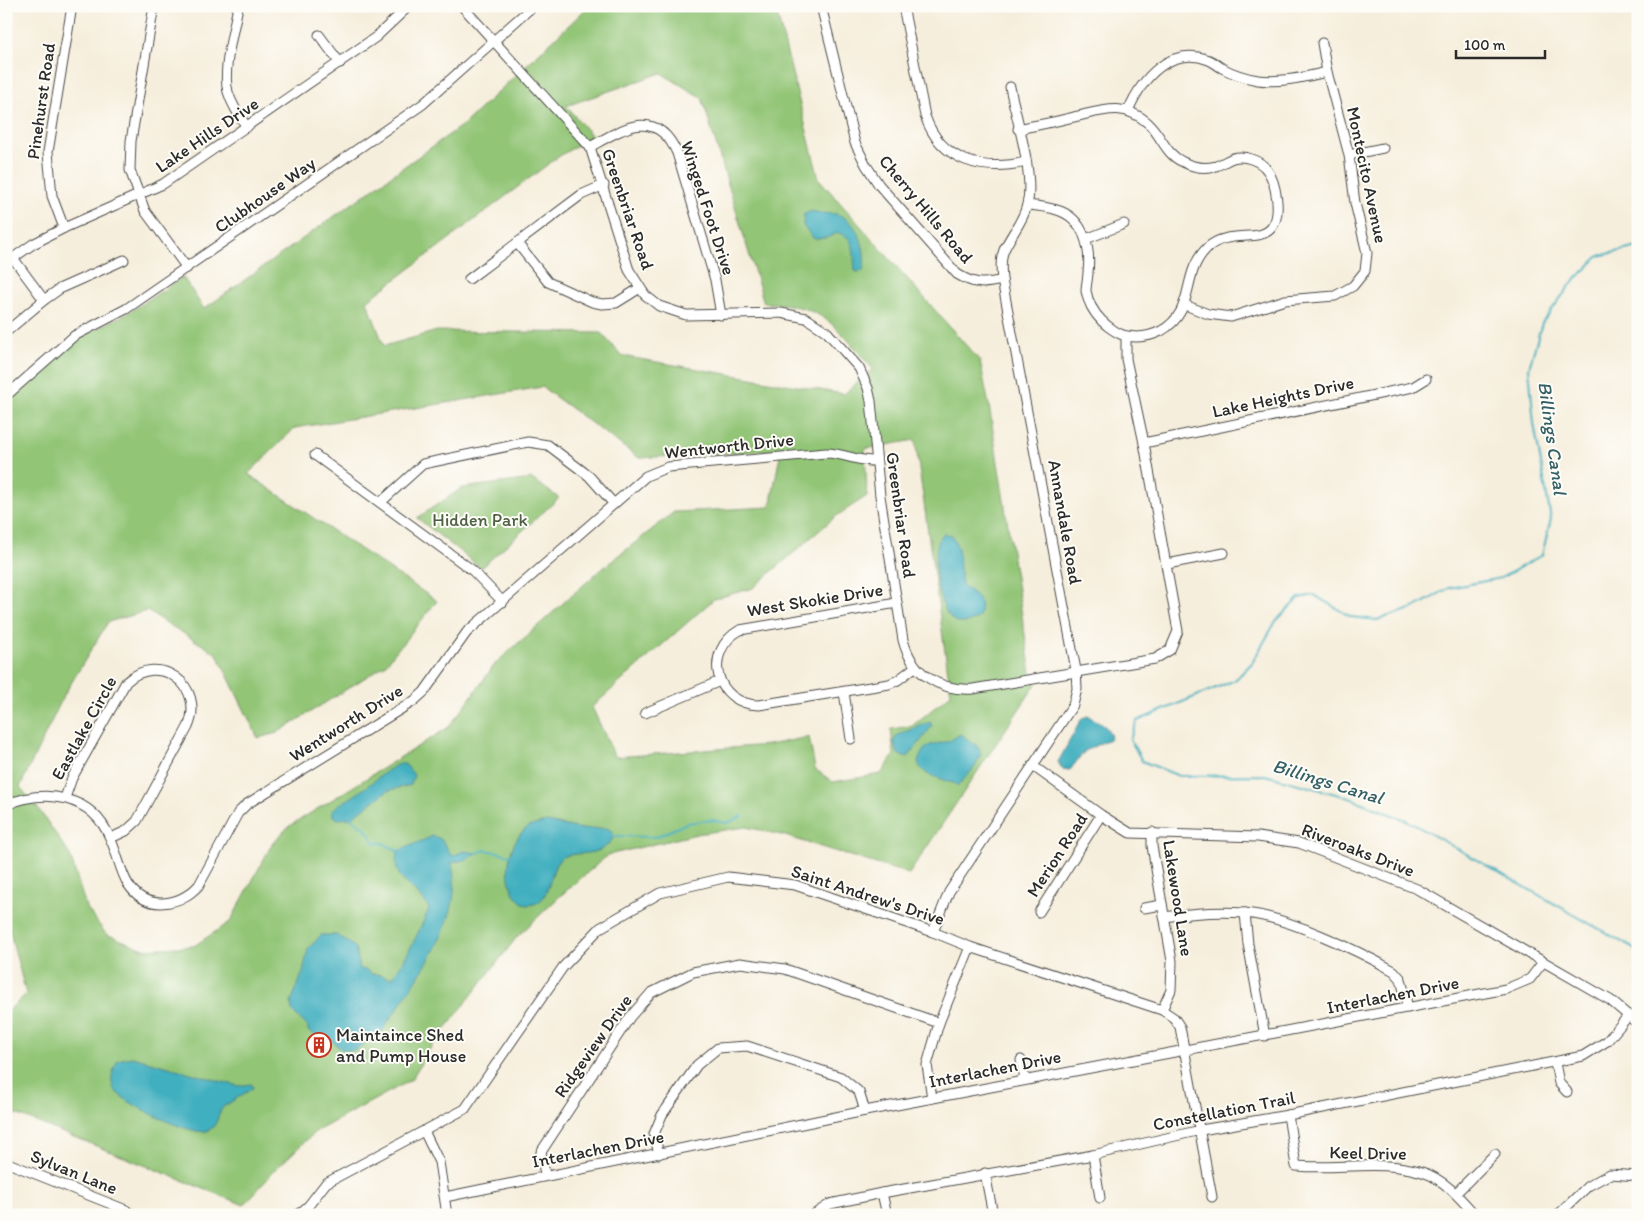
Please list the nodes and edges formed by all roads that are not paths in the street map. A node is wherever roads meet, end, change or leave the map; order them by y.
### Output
1 (72, 6) edge
2 (154, 6) edge
3 (238, 6) edge
4 (409, 6) edge
5 (462, 6) edge
6 (533, 6) edge
7 (821, 6) edge
8 (904, 6) edge
9 (319, 35) dead end
10 (495, 41) junction
11 (1322, 43) dead end
12 (340, 63) junction
13 (1327, 72) junction
14 (1010, 87) dead end
15 (1128, 111) junction
16 (246, 127) junction
17 (1018, 129) junction
18 (590, 147) junction
19 (1384, 148) dead end
20 (1349, 155) junction
21 (1026, 162) junction
22 (604, 185) junction
23 (140, 197) junction
24 (1027, 205) junction
25 (1124, 224) dead end
26 (64, 228) junction
27 (1086, 239) junction
28 (517, 243) junction
29 (10, 260) edge
30 (124, 260) dead end
31 (187, 268) junction
32 (469, 279) dead end
33 (1002, 280) junction
34 (640, 288) junction
35 (44, 300) junction
36 (1185, 305) junction
37 (721, 315) junction
38 (6, 332) edge
39 (1126, 336) junction
40 (1426, 379) dead end
41 (6, 396) edge
42 (1144, 442) junction
43 (315, 455) dead end
44 (876, 461) junction
45 (380, 502) junction
46 (614, 504) junction
47 (1224, 553) dead end
48 (1167, 564) junction
49 (503, 602) junction
50 (897, 603) junction
51 (915, 666) junction
52 (1076, 670) junction
53 (720, 681) junction
54 (844, 692) junction
55 (645, 713) dead end
56 (851, 739) dead end
57 (1033, 766) junction
58 (65, 798) junction
59 (6, 805) edge
60 (1101, 815) junction
61 (1152, 832) junction
62 (111, 838) junction
63 (1162, 905) junction
64 (1144, 908) dead end
65 (1040, 912) dead end
66 (1245, 913) junction
67 (1164, 917) junction
68 (933, 932) junction
69 (970, 947) junction
70 (1542, 962) junction
71 (1408, 1008) junction
72 (1162, 1010) junction
73 (1629, 1015) junction
74 (939, 1023) junction
75 (1638, 1024) edge
76 (1265, 1036) junction
77 (1185, 1050) junction
78 (1021, 1060) dead end
79 (1554, 1063) junction
80 (1025, 1080) junction
81 (1567, 1092) dead end
82 (932, 1098) junction
83 (865, 1111) junction
84 (1288, 1115) junction
85 (1200, 1130) junction
86 (424, 1131) junction
87 (659, 1154) junction
88 (1495, 1154) dead end
89 (1093, 1155) junction
90 (6, 1166) edge
91 (985, 1172) junction
92 (544, 1175) junction
93 (1638, 1176) edge
94 (882, 1193) junction
95 (1456, 1193) junction
96 (445, 1197) junction
97 (1212, 1197) dead end
98 (1100, 1198) dead end
99 (130, 1215) edge
100 (298, 1215) edge
101 (447, 1215) edge
102 (813, 1215) edge
103 (887, 1215) edge
104 (993, 1215) edge
105 (1475, 1215) edge
106 (1558, 1215) edge

1 - 26 street, Pinehurst Road
2 - 23 street
3 - 16 street
4 - 12 street, Lake Hills Drive
5 - 10 street, Greenbriar Road
6 - 10 street, Clubhouse Way
7 - 33 street, Cherry Hills Road
8 - 21 street
9 - 12 street
10 - 18 street, Greenbriar Road
10 - 31 street, Clubhouse Way
11 - 13 street, Montecito Avenue
12 - 16 street, Lake Hills Drive
13 - 15 street
13 - 20 street, Montecito Avenue
14 - 17 street, Annandale Road
15 - 17 street
15 - 36 street
16 - 23 street, Lake Hills Drive
17 - 21 street, Annandale Road
18 - 22 street, Greenbriar Road
18 - 37 street, Winged Foot Drive
19 - 20 street
20 - 36 street, Montecito Avenue
21 - 24 street, Annandale Road
22 - 28 street
22 - 34 street, Greenbriar Road
23 - 26 street, Lake Hills Drive
23 - 31 street
24 - 27 street
24 - 33 street, Annandale Road
25 - 27 street
26 - 29 street, Lake Hills Drive
27 - 39 street
28 - 32 street
28 - 34 street
29 - 35 street
30 - 35 street
31 - 41 street, Clubhouse Way
33 - 52 street, Annandale Road
34 - 37 street, Greenbriar Road
35 - 38 street
36 - 39 street
37 - 44 street, Greenbriar Road
39 - 42 street, Greenbriar Road
40 - 42 street, Lake Heights Drive
42 - 48 street, Greenbriar Road
43 - 45 street
44 - 46 street, Wentworth Drive
44 - 50 street, Greenbriar Road
45 - 46 street
45 - 49 street
46 - 49 street, Wentworth Drive
47 - 48 street
48 - 52 street, Greenbriar Road
49 - 62 street, Wentworth Drive
50 - 51 street, Greenbriar Road
50 - 53 street, West Skokie Drive
51 - 52 street, Greenbriar Road
51 - 54 street
52 - 57 street, Annandale Road
53 - 54 street
53 - 55 street
54 - 56 street
57 - 60 street, Riveroaks Drive
57 - 68 street, Annandale Road
58 - 59 street, Wentworth Drive
58 - 62 street, Wentworth Drive
58 - 62 street, Eastlake Circle
60 - 61 street, Riveroaks Drive
60 - 65 street, Merion Road
61 - 63 street, Lakewood Lane
61 - 70 street, Riveroaks Drive
63 - 64 street
63 - 67 street, Lakewood Lane
66 - 67 street
66 - 71 street
66 - 76 street
67 - 72 street, Lakewood Lane
68 - 69 street, Saint Andrew's Drive
68 - 86 street, Saint Andrew's Drive
69 - 72 street, Saint Andrew's Drive
69 - 74 street
70 - 71 street, Interlachen Drive
70 - 73 street, Riveroaks Drive
71 - 76 street, Interlachen Drive
72 - 77 street
73 - 75 street, Riveroaks Drive
73 - 79 street, Constellation Trail
74 - 82 street
74 - 92 street, Ridgeview Drive
76 - 77 street, Interlachen Drive
77 - 80 street, Interlachen Drive
77 - 85 street
78 - 80 street
79 - 81 street
79 - 84 street, Constellation Trail
80 - 82 street, Interlachen Drive
82 - 83 street, Interlachen Drive
83 - 87 street, Interlachen Drive
83 - 87 street
84 - 85 street, Constellation Trail
84 - 95 street, Keel Drive
85 - 89 street, Constellation Trail
85 - 97 street
86 - 96 street
86 - 100 street, Saint Andrew's Drive
87 - 92 street, Interlachen Drive
88 - 95 street
89 - 91 street, Constellation Trail
89 - 98 street
90 - 99 street, Sylvan Lane
91 - 94 street, Constellation Trail
91 - 104 street
92 - 96 street, Interlachen Drive
93 - 106 street
94 - 102 street, Constellation Trail
94 - 103 street
95 - 105 street, Keel Drive
96 - 101 street

